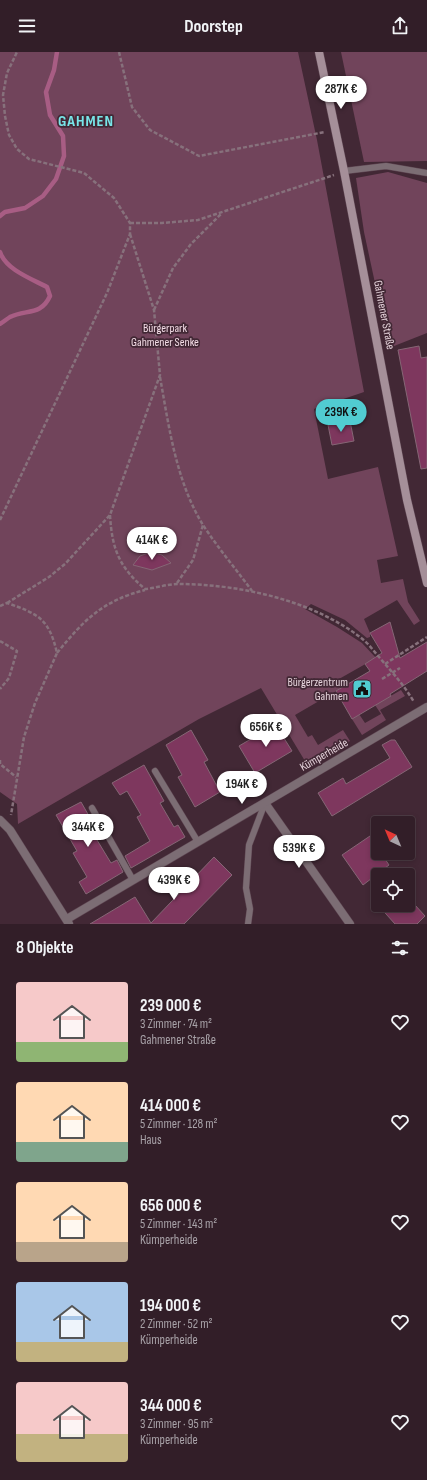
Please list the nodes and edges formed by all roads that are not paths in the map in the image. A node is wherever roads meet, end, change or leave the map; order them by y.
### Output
1 (319, 52) edge
2 (344, 171) junction
3 (427, 173) edge
4 (427, 583) edge
5 (423, 710) edge
6 (155, 771) dead end
7 (265, 803) junction
8 (92, 808) dead end
9 (0, 820) edge
10 (198, 842) junction
11 (133, 880) junction
12 (68, 922) edge
13 (248, 924) edge
14 (350, 924) edge

1 - 2 main road, Gahmener Straße
2 - 3 lane
2 - 4 main road, Gahmener Straße
5 - 7 street, Kümperheide
6 - 10 lane
7 - 10 street, Kümperheide
7 - 13 lane
7 - 14 street
8 - 11 lane
9 - 12 street
10 - 11 street, Kümperheide
11 - 12 street, Kümperheide

